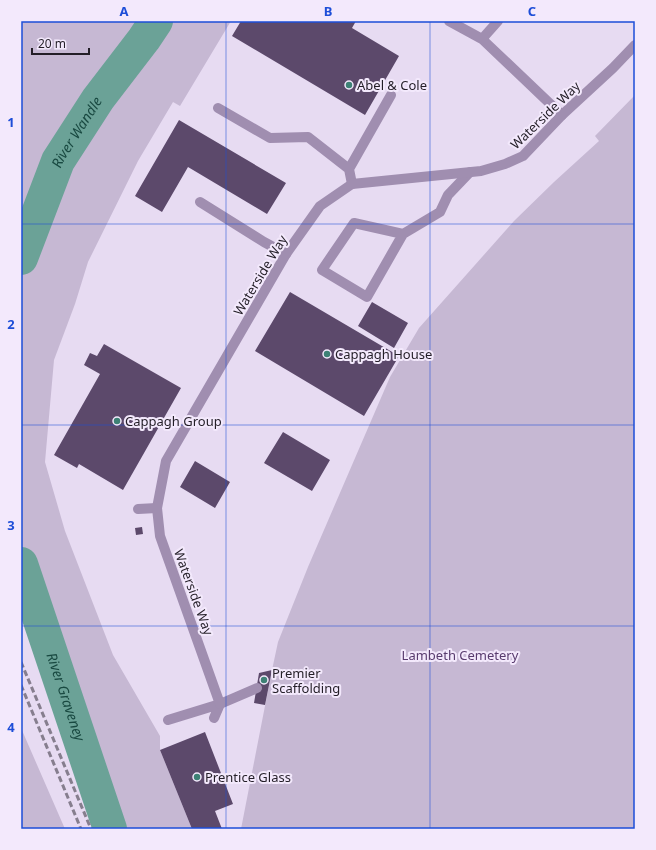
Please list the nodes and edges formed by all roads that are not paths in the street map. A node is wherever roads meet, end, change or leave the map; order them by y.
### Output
1 (449, 21) edge
2 (498, 21) edge
3 (482, 39) junction
4 (635, 45) edge
5 (391, 95) dead end
6 (218, 108) dead end
7 (562, 115) junction
8 (349, 169) junction
9 (470, 172) junction
10 (352, 184) junction
11 (200, 202) dead end
12 (403, 234) junction
13 (286, 254) junction
14 (157, 508) junction
15 (138, 509) dead end
16 (257, 688) dead end
17 (220, 704) junction
18 (214, 718) dead end
19 (168, 720) dead end

1 - 3 street
2 - 3 street
3 - 7 street
4 - 7 street, Waterside Way
5 - 8 street
6 - 8 street
7 - 9 street, Waterside Way
8 - 10 street
9 - 10 street, Waterside Way
9 - 12 street
10 - 13 street, Waterside Way
11 - 13 street
12 - 12 street
13 - 14 street, Waterside Way
14 - 15 street
14 - 17 street, Waterside Way
16 - 17 street
17 - 18 street
17 - 19 street

